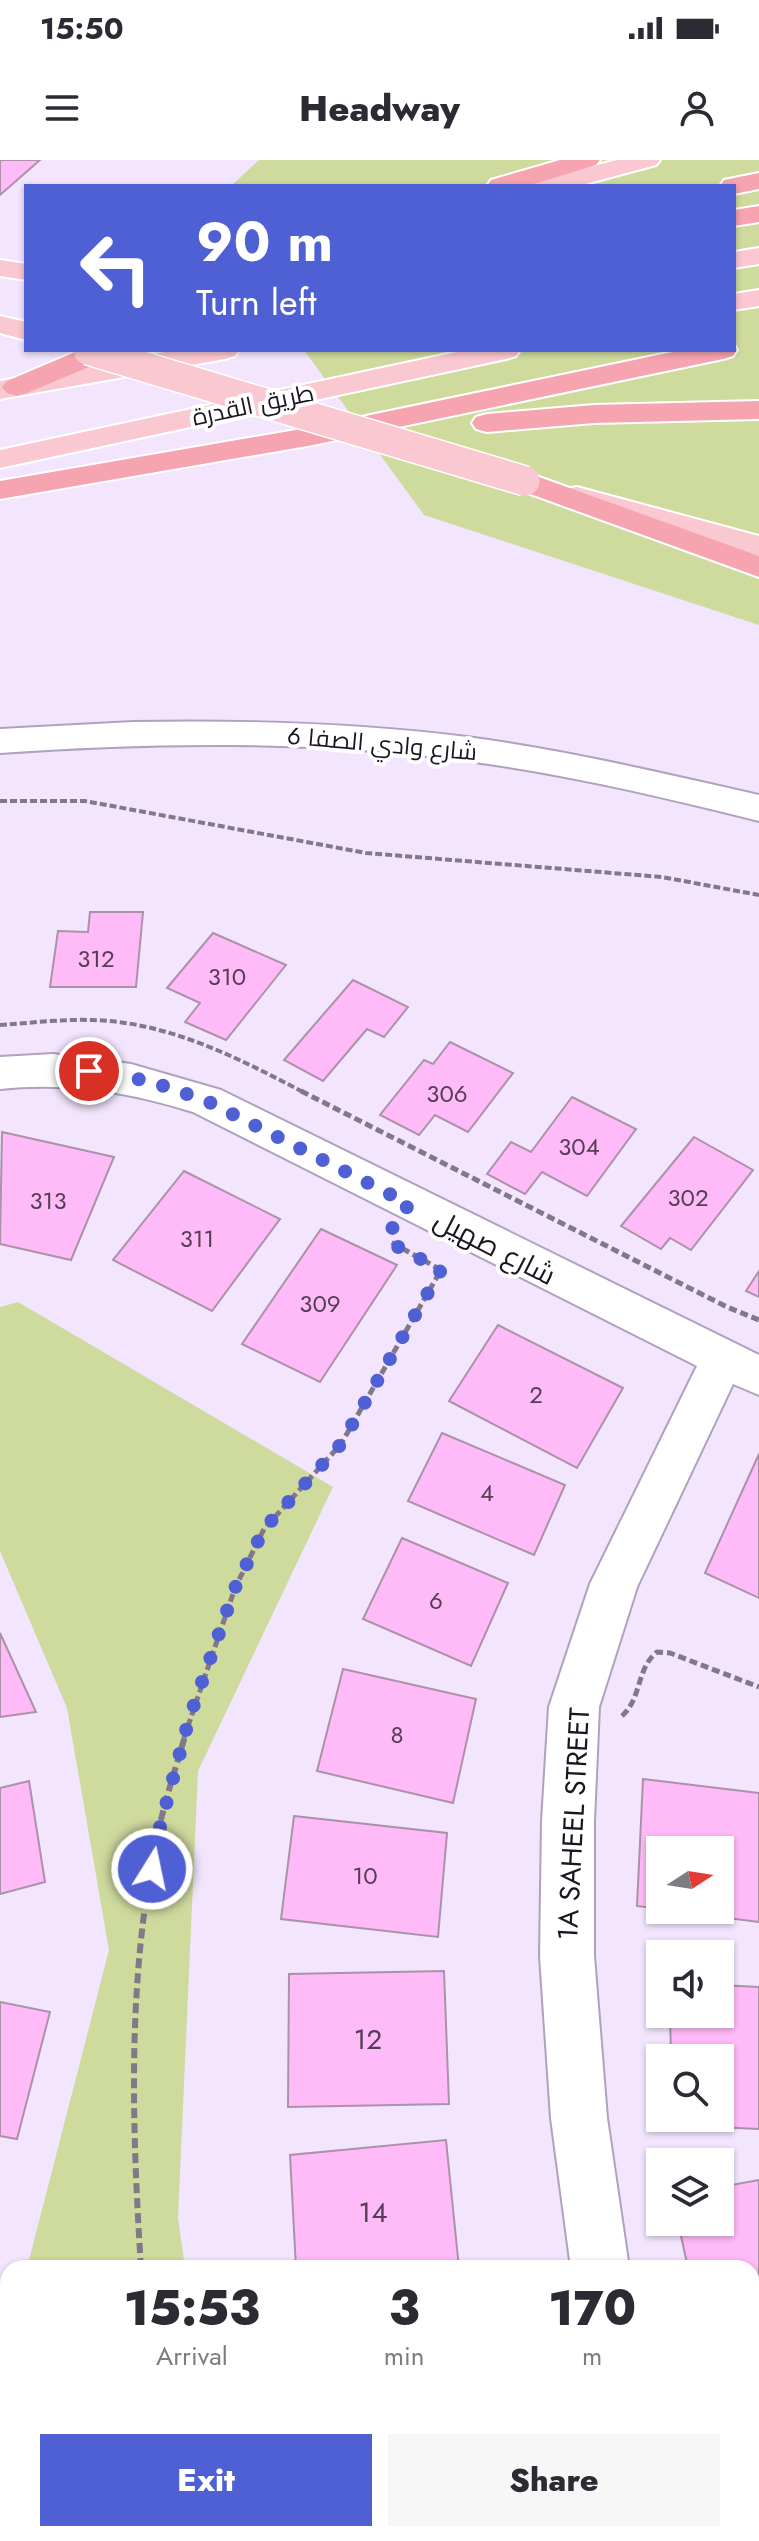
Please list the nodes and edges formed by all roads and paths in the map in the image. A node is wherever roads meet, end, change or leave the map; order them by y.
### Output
1 (587, 160) edge
2 (647, 160) edge
3 (759, 181) edge
4 (507, 184) edge
5 (556, 184) edge
6 (736, 185) edge
7 (759, 214) edge
8 (736, 218) edge
9 (759, 256) edge
10 (736, 260) edge
11 (0, 268) edge
12 (24, 272) edge
13 (759, 298) edge
14 (736, 302) edge
15 (0, 324) edge
16 (24, 330) edge
17 (95, 352) edge
18 (100, 352) edge
19 (214, 352) edge
20 (497, 352) edge
21 (716, 352) edge
22 (9, 389) edge
23 (759, 410) edge
24 (313, 436) junction
25 (0, 459) edge
26 (525, 481) junction
27 (0, 490) edge
28 (759, 546) edge
29 (759, 567) edge
30 (0, 741) edge
31 (0, 801) edge
32 (759, 808) edge
33 (759, 895) edge
34 (0, 1073) edge
35 (409, 1204) junction
36 (740, 1368) edge
37 (759, 1687) edge
38 (574, 1707) junction
39 (140, 2260) edge
40 (599, 2260) edge

1 - 4 highway
2 - 5 main road
3 - 6 highway
7 - 8 highway
9 - 10 main road
11 - 12 main road
13 - 14 main road
15 - 16 main road
17 - 26 main road, bridge
18 - 22 highway
19 - 22 main road
20 - 25 main road, طريق القدرة
21 - 24 highway
23 - 24 highway
24 - 27 highway
26 - 28 main road
26 - 29 highway
30 - 32 street, شارع وادي الصفا 6
31 - 33 path
34 - 35 street, شارع صهيل
35 - 36 street, شارع صهيل
35 - 39 path
36 - 38 street, 1A SAHEEL STREET
37 - 38 path
38 - 40 street, 1A SAHEEL STREET

